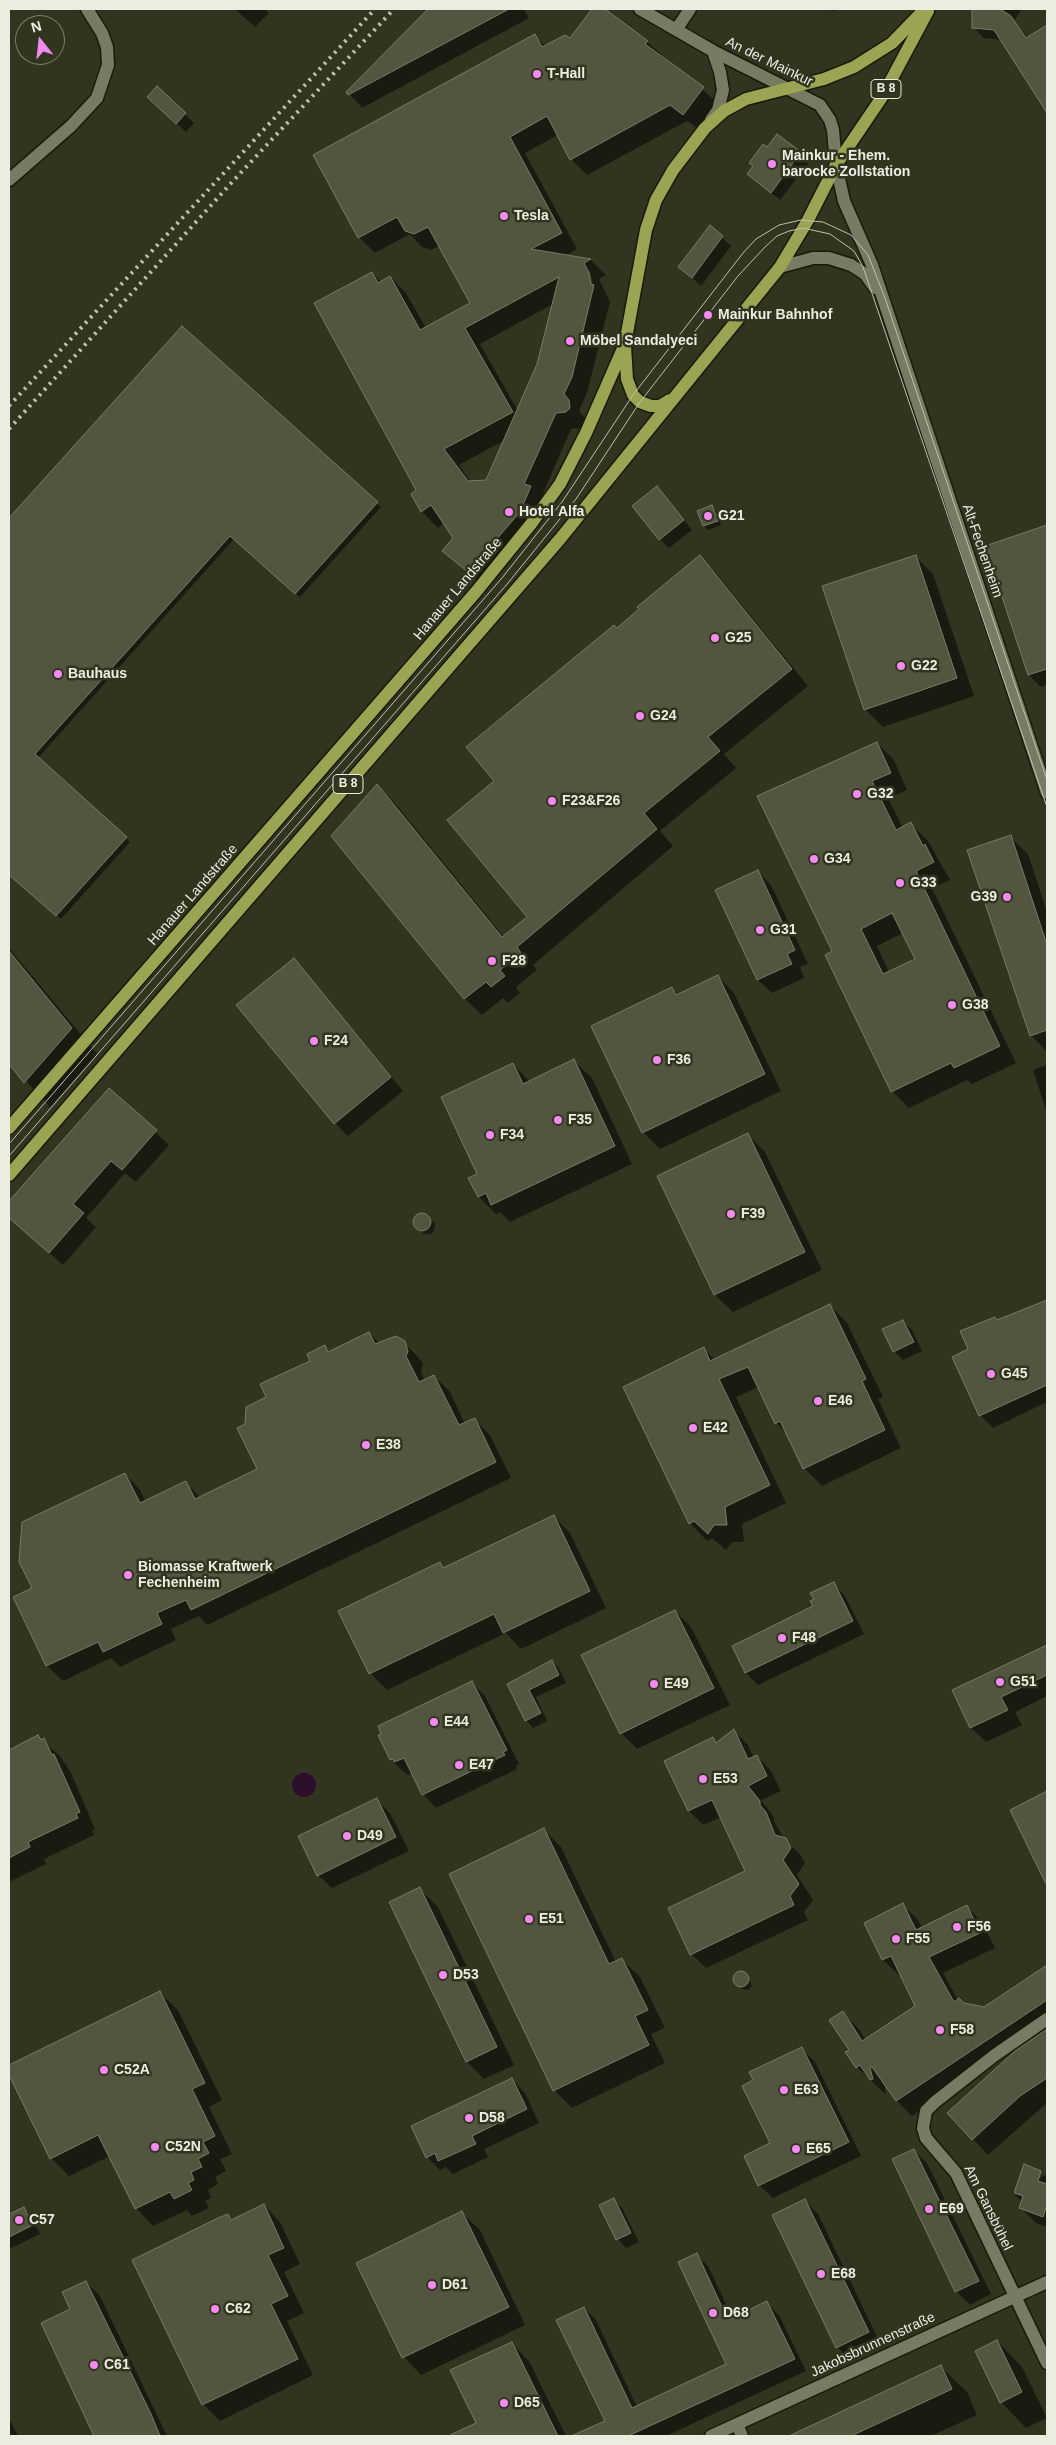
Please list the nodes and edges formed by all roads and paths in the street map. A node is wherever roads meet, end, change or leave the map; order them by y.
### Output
1 (87, 9) edge
2 (640, 9) edge
3 (690, 9) edge
4 (925, 9) edge
5 (929, 9) edge
6 (676, 30) junction
7 (713, 51) junction
8 (791, 88) junction
9 (711, 120) junction
10 (836, 165) junction
11 (9, 180) edge
12 (780, 267) junction
13 (888, 319) junction
14 (625, 344) junction
15 (681, 389) junction
16 (1047, 793) edge
17 (9, 1128) edge
18 (9, 1175) edge
19 (1047, 2020) edge
20 (1047, 2282) edge
21 (1014, 2297) junction
22 (1042, 2340) edge
23 (1047, 2363) edge
24 (737, 2424) junction
25 (711, 2436) edge
26 (742, 2436) edge

1 - 11 street
2 - 6 street
3 - 6 street
4 - 8 main road, Hanauer Landstraße / B 8
5 - 10 main road, B 8
6 - 7 street
7 - 8 street, An der Mainkur
7 - 9 street, An der Mainkur
8 - 9 main road, Hanauer Landstraße / B 8
8 - 10 street, An der Mainkur
9 - 14 main road, Hanauer Landstraße / B 8
10 - 12 main road, B 8
10 - 13 street, Alt-Fechenheim
12 - 13 street, Alt-Fechenheim
12 - 15 main road, B 8
13 - 16 street, Alt-Fechenheim
14 - 15 main road
14 - 17 main road, Hanauer Landstraße / B 8
15 - 18 main road, B 8
19 - 21 street, Am Gansbühel
20 - 21 street, Jakobsbrunnenstraße
21 - 22 street, Am Gansbühel
21 - 24 street, Jakobsbrunnenstraße
22 - 23 street, Am Gansbühel
24 - 25 street, Jakobsbrunnenstraße
24 - 26 street

